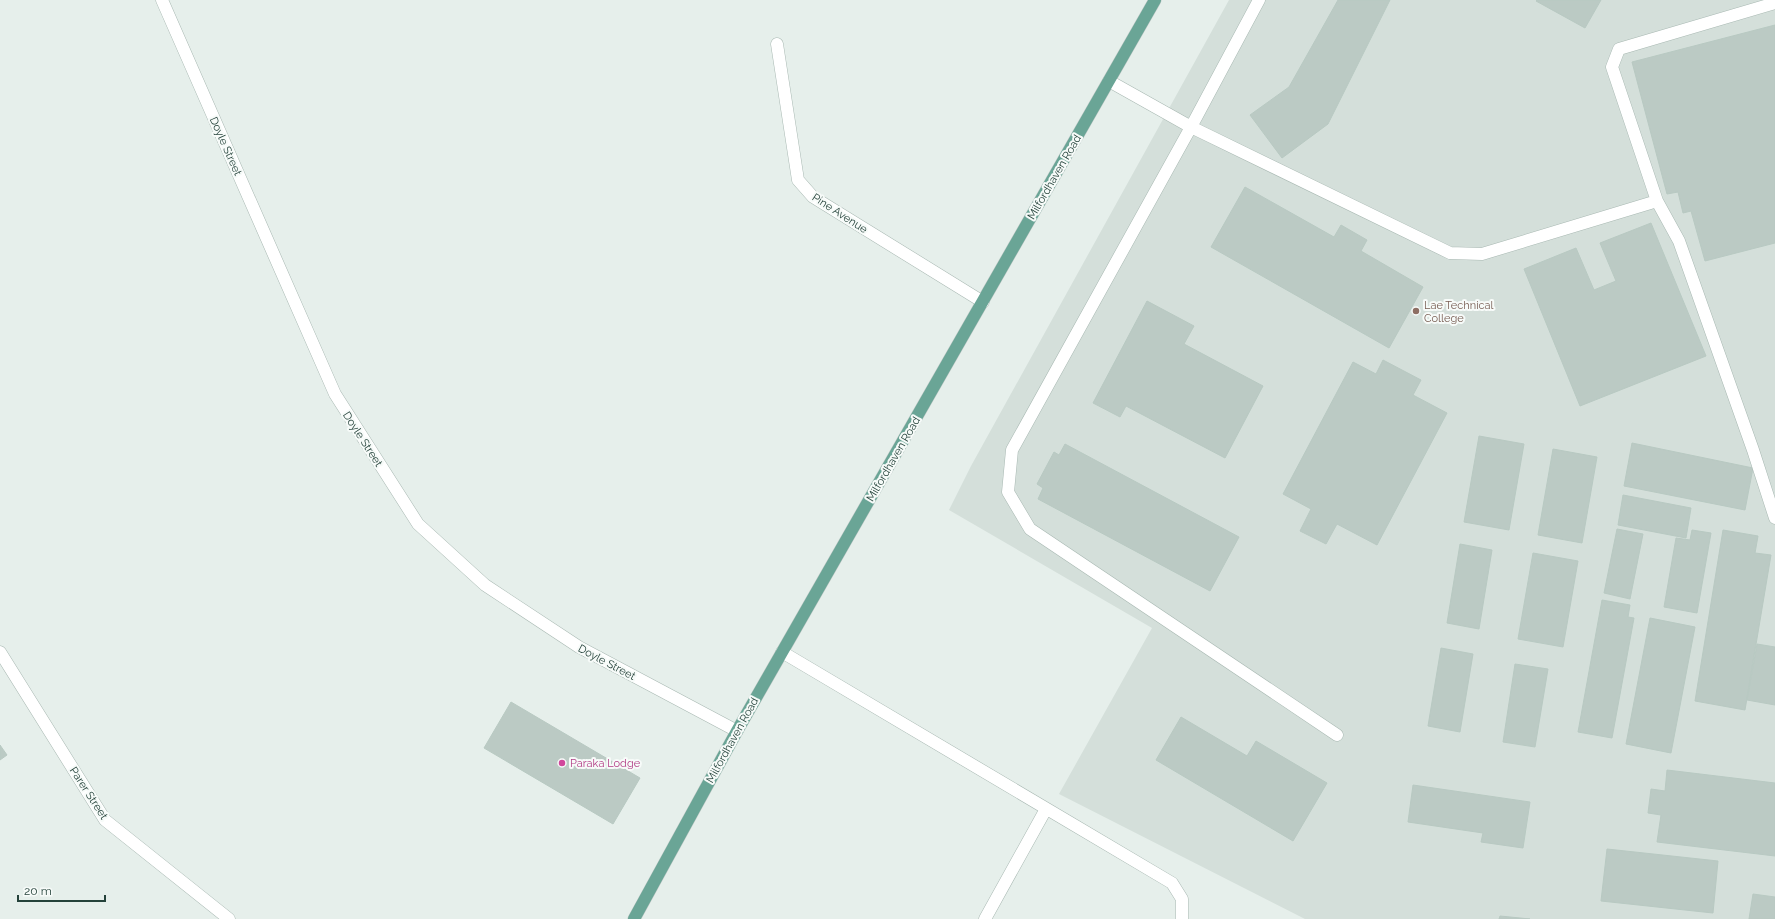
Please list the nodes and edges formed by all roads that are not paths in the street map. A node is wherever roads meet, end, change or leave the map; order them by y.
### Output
1 (162, 0) edge
2 (1155, 0) edge
3 (1259, 0) edge
4 (1775, 3) edge
5 (777, 44) dead end
6 (1109, 81) junction
7 (1191, 128) junction
8 (1657, 200) junction
9 (983, 302) junction
10 (1775, 518) edge
11 (0, 652) edge
12 (782, 652) junction
13 (737, 731) junction
14 (1337, 735) dead end
15 (1046, 809) junction
16 (229, 919) edge
17 (634, 919) edge
18 (985, 919) edge
19 (1182, 919) edge

1 - 13 street, Doyle Street
2 - 6 main road, Milfordhaven Road
3 - 7 street
4 - 8 street
5 - 9 street, Pine Avenue
6 - 7 street
6 - 9 main road, Milfordhaven Road
7 - 8 street
7 - 14 street
8 - 10 street
9 - 12 main road, Milfordhaven Road
11 - 16 street, Parer Street
12 - 13 main road, Milfordhaven Road
12 - 15 street
13 - 17 main road, Milfordhaven Road
15 - 18 street
15 - 19 street

